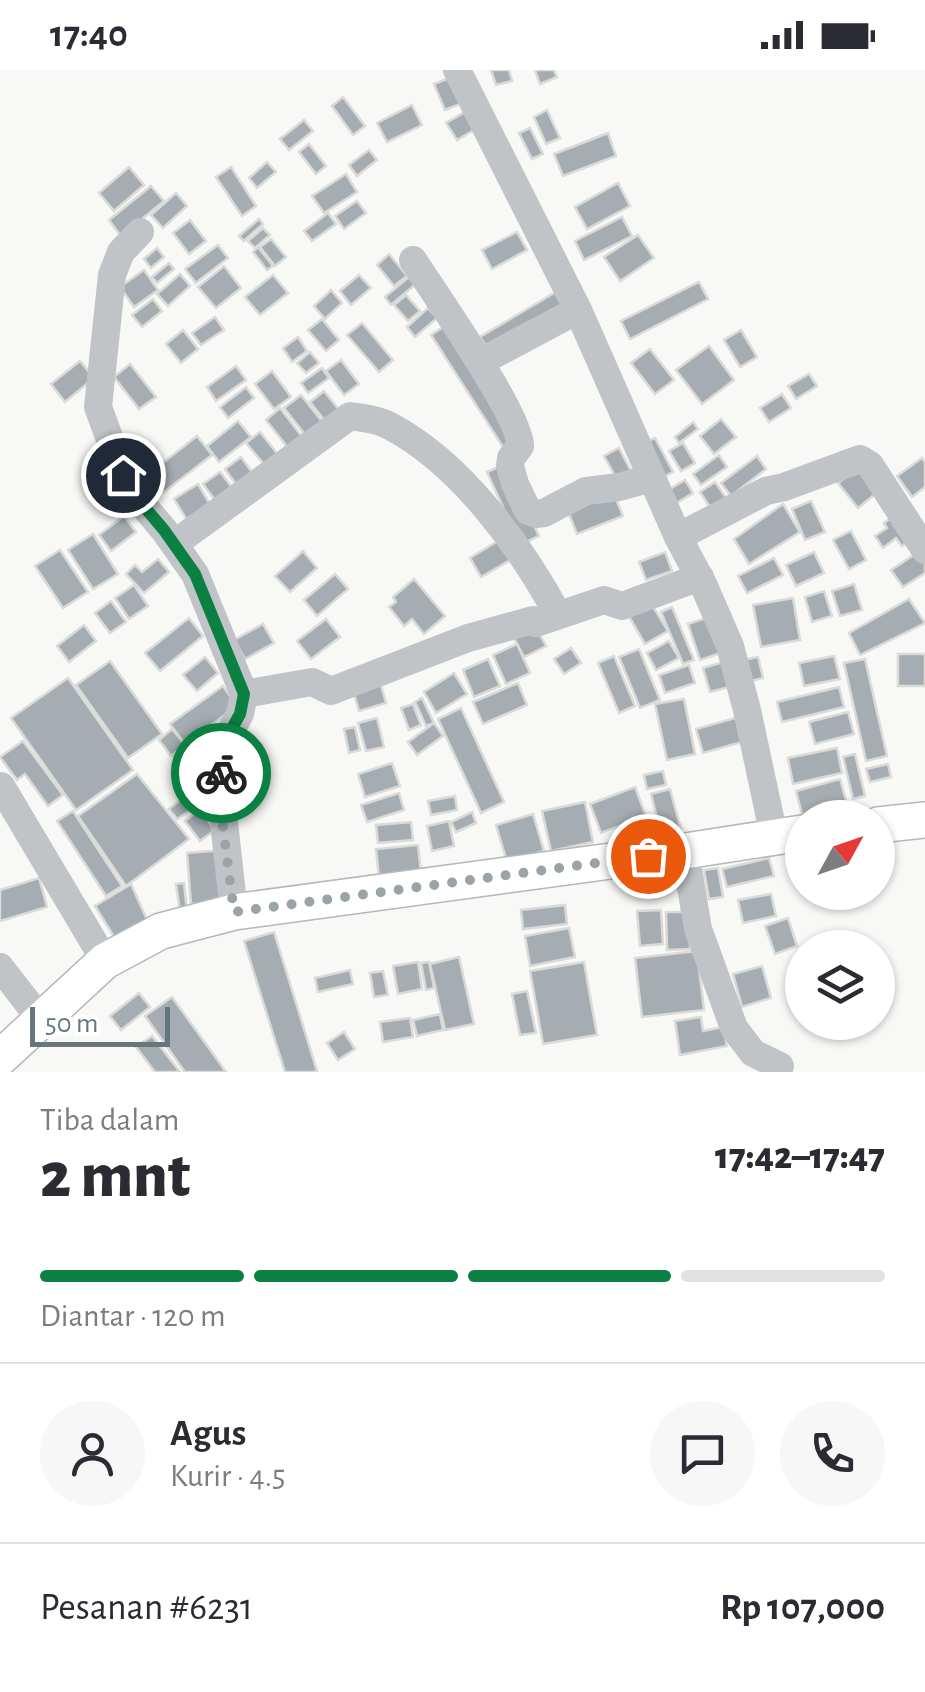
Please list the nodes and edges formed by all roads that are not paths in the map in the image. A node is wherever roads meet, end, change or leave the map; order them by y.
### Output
1 (457, 70) edge
2 (140, 232) dead end
3 (413, 260) dead end
4 (578, 310) junction
5 (480, 362) junction
6 (652, 478) junction
7 (678, 537) junction
8 (174, 544) junction
9 (925, 550) edge
10 (700, 577) junction
11 (558, 615) junction
12 (244, 694) junction
13 (2, 786) edge
14 (925, 820) edge
15 (895, 823) edge
16 (785, 825) edge
17 (785, 834) edge
18 (685, 851) junction
19 (234, 912) junction
20 (105, 961) junction
21 (0, 967) edge
22 (42, 1021) junction
23 (0, 1058) edge
24 (780, 1066) dead end

1 - 4 street
2 - 8 street
3 - 5 street
4 - 5 street
4 - 6 street
5 - 6 street
6 - 7 street
7 - 9 street
7 - 10 street
8 - 11 street
8 - 12 street
10 - 11 street
10 - 16 street
11 - 12 street
12 - 19 street
13 - 20 street
14 - 15 main road
17 - 18 main road
18 - 19 main road
18 - 24 street
19 - 20 main road
20 - 22 main road
21 - 22 street
22 - 23 main road

